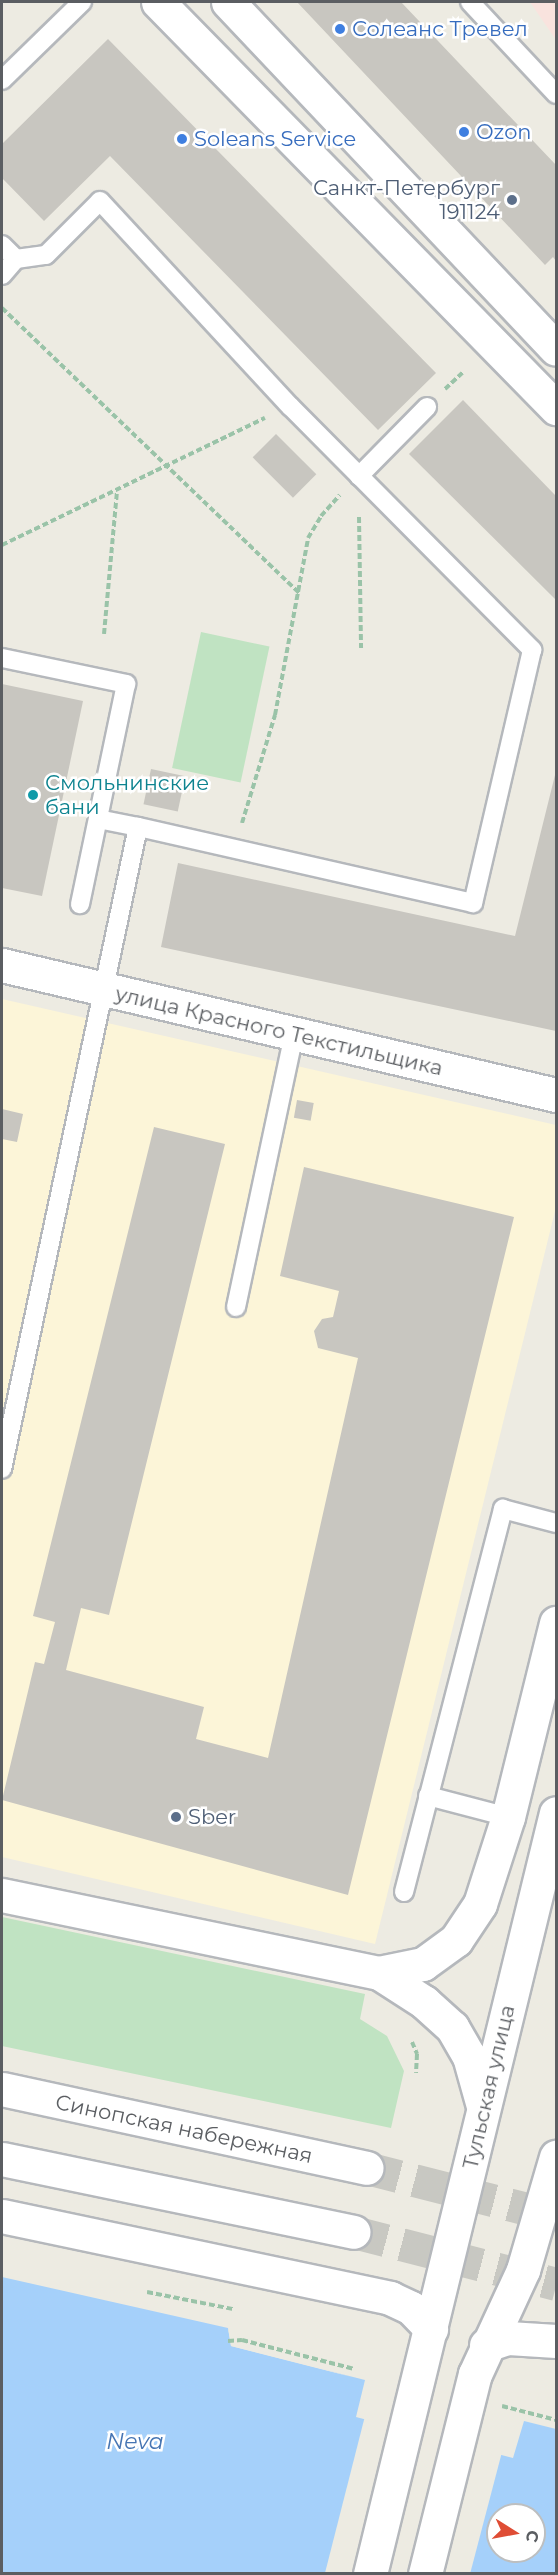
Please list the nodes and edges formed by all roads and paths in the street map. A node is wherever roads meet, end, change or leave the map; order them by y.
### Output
1 (82, 2) edge
2 (158, 2) edge
3 (228, 2) edge
4 (470, 2) edge
5 (2, 80) edge
6 (556, 94) edge
7 (2, 245) edge
8 (16, 259) junction
9 (2, 275) edge
10 (2, 308) edge
11 (556, 349) edge
12 (290, 406) junction
13 (427, 407) dead end
14 (556, 408) edge
15 (167, 467) junction
16 (359, 476) junction
17 (117, 490) junction
18 (343, 492) dead end
19 (359, 510) dead end
20 (2, 545) edge
21 (299, 593) junction
22 (104, 633) dead end
23 (362, 648) dead end
24 (2, 658) edge
25 (98, 819) junction
26 (138, 827) junction
27 (239, 834) dead end
28 (80, 904) dead end
29 (2, 965) edge
30 (104, 990) junction
31 (294, 1034) junction
32 (556, 1095) edge
33 (236, 1306) dead end
34 (2, 1469) edge
35 (556, 1523) edge
36 (556, 1623) edge
37 (428, 1796) junction
38 (556, 1812) edge
39 (508, 1817) junction
40 (404, 1892) dead end
41 (2, 1895) edge
42 (379, 1973) junction
43 (2, 2089) edge
44 (483, 2111) junction
45 (2, 2159) edge
46 (555, 2164) edge
47 (367, 2168) tunnel mouth
48 (2, 2216) edge
49 (354, 2232) tunnel mouth
50 (147, 2292) dead end
51 (233, 2309) dead end
52 (431, 2329) junction
53 (228, 2341) dead end
54 (556, 2341) edge
55 (481, 2360) junction
56 (354, 2369) dead end
57 (502, 2406) dead end
58 (556, 2420) edge
59 (370, 2574) edge
60 (425, 2574) edge

1 - 5 lane
2 - 14 main road
3 - 11 main road
4 - 6 lane
7 - 8 lane
8 - 9 lane
8 - 12 lane
10 - 15 path
12 - 15 path
12 - 16 lane
13 - 16 lane
15 - 17 path
15 - 21 path
16 - 26 lane
17 - 20 path
17 - 22 path
18 - 21 path
19 - 23 path
21 - 27 path
24 - 25 lane
25 - 26 lane
25 - 28 lane
26 - 30 lane
29 - 30 main road, улица Красного Текстильщика
30 - 31 main road, улица Красного Текстильщика
30 - 34 lane
31 - 32 main road, улица Красного Текстильщика
31 - 33 lane
35 - 37 lane
36 - 39 main road
37 - 39 lane
37 - 40 lane
38 - 44 main road, Тульская улица
39 - 42 main road
41 - 42 main road
42 - 44 main road
43 - 47 main road, Синопская набережная
44 - 52 main road, Тульская улица
45 - 49 main road
46 - 55 main road
48 - 52 main road
50 - 51 path
52 - 59 main road, Тульская улица
53 - 56 path
54 - 55 main road
55 - 60 main road
57 - 58 path

